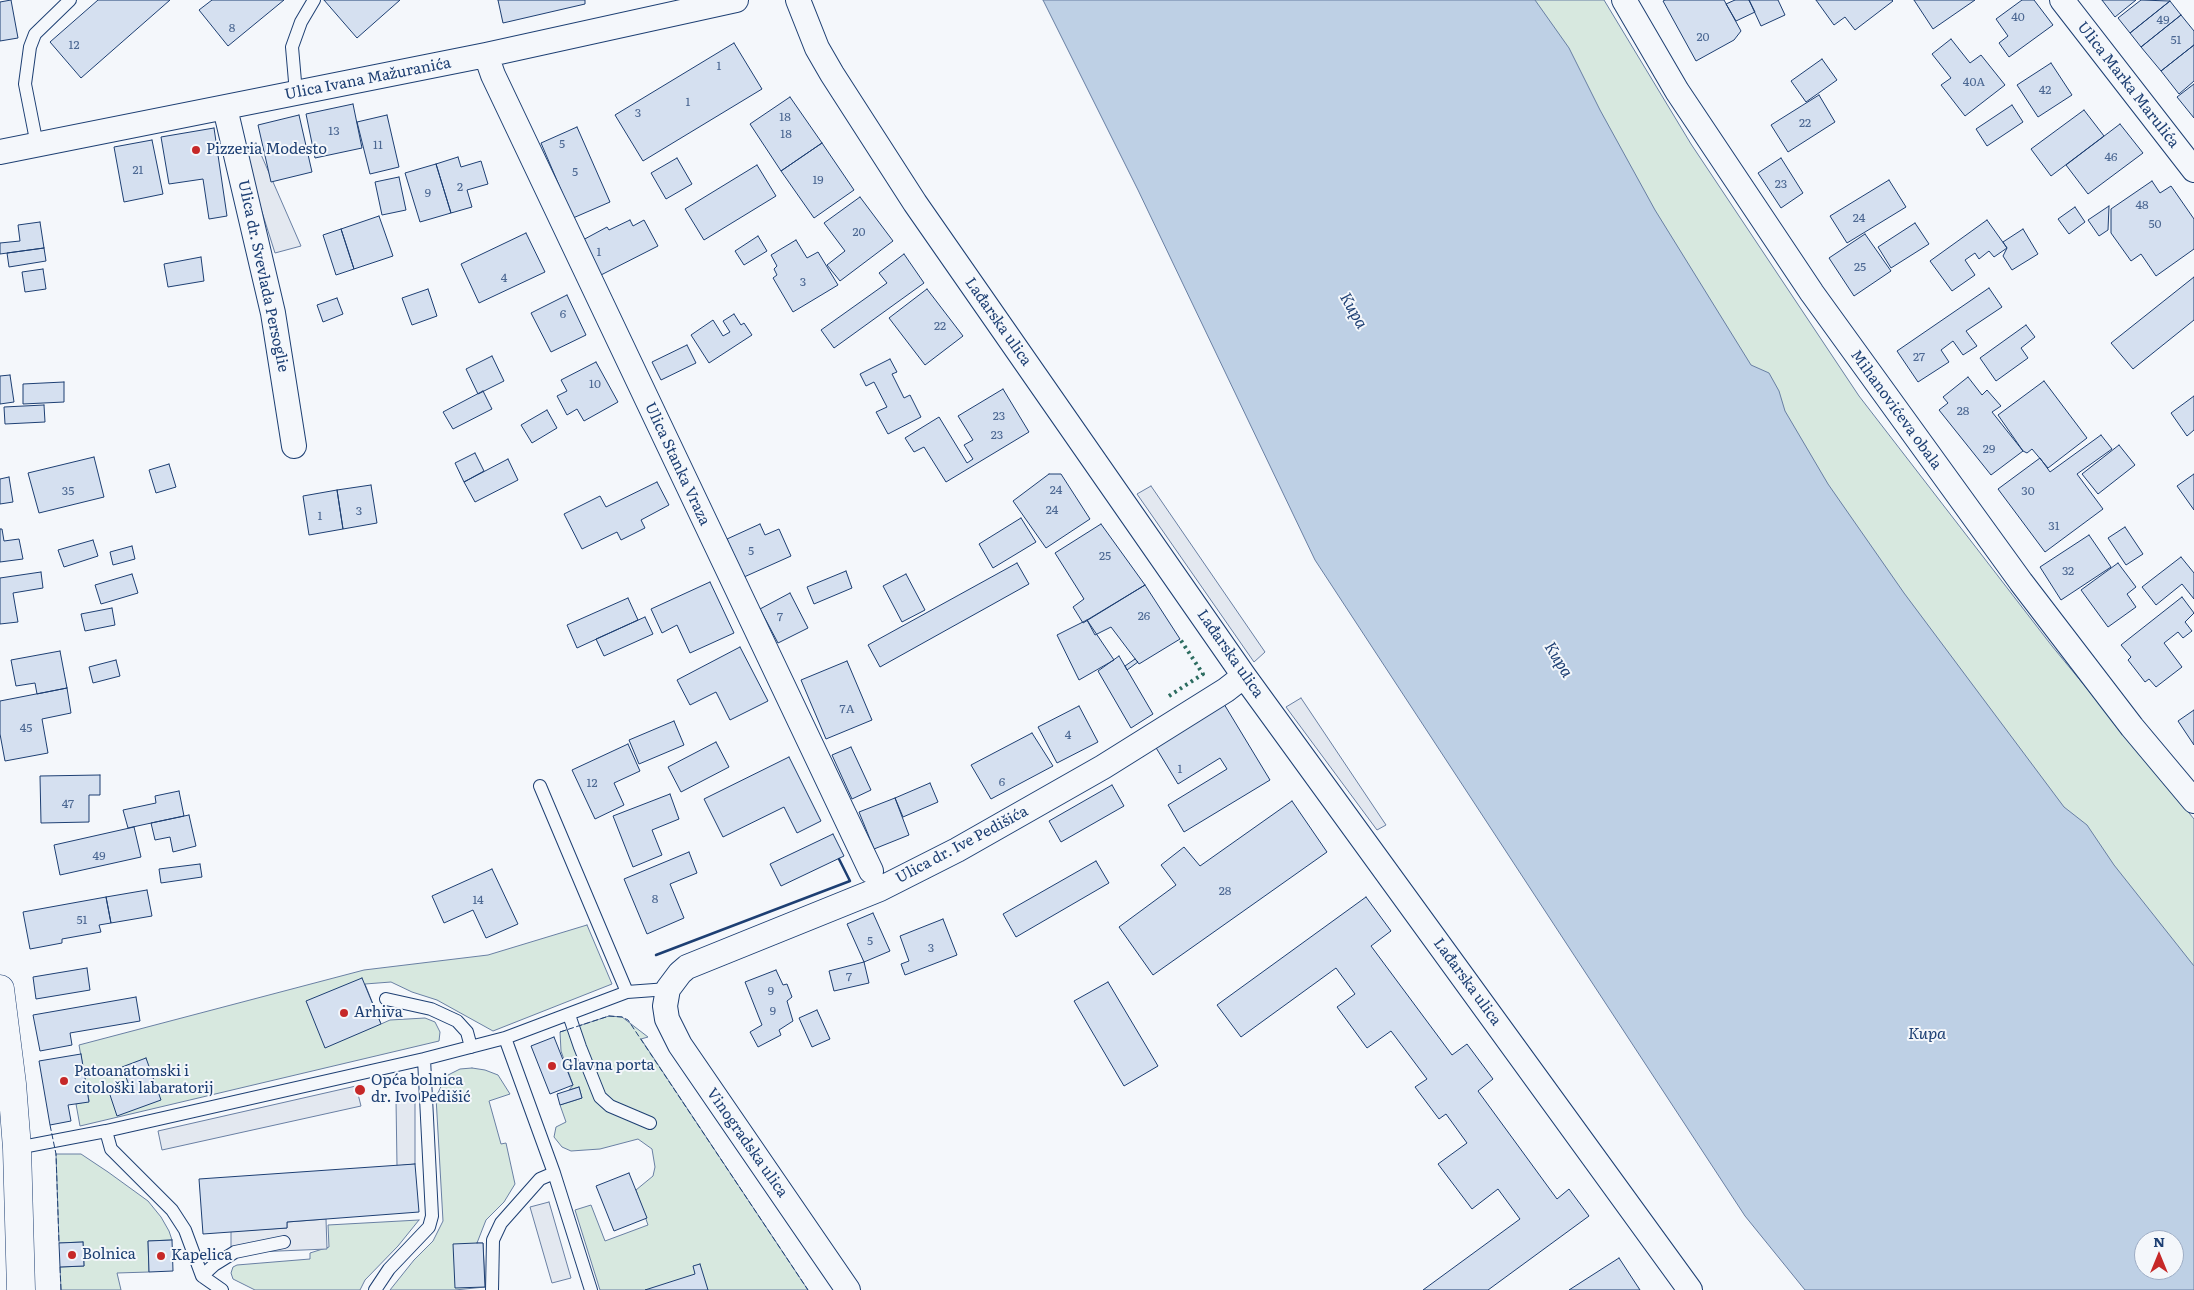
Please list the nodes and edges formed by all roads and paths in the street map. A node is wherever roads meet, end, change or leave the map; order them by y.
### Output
1 (70, 0) edge
2 (314, 0) edge
3 (736, 0) edge
4 (798, 0) edge
5 (1624, 0) edge
6 (2062, 0) edge
7 (486, 55) junction
8 (296, 93) junction
9 (225, 108) junction
10 (37, 145) junction
11 (0, 152) edge
12 (2194, 170) edge
13 (294, 446) dead end
14 (1244, 676) junction
15 (540, 786) dead end
16 (2194, 801) edge
17 (870, 871) dead end
18 (0, 989) edge
19 (668, 989) junction
20 (627, 992) junction
21 (386, 999) dead end
22 (569, 1015) junction
23 (505, 1038) junction
24 (471, 1047) junction
25 (424, 1059) junction
26 (650, 1123) dead end
27 (106, 1131) junction
28 (17, 1148) junction
29 (554, 1173) junction
30 (284, 1242) dead end
31 (202, 1276) junction
32 (22, 1290) edge
33 (222, 1290) edge
34 (375, 1290) edge
35 (492, 1290) edge
36 (590, 1290) edge
37 (848, 1290) edge
38 (1690, 1290) edge

1 - 10 lane
2 - 8 lane
3 - 7 street, Ulica Ivana Mažuranića
4 - 14 street, Lađarska ulica
5 - 16 street, Mihanovićeva obala
6 - 12 street, Ulica Marka Marulića
7 - 8 street, Ulica Ivana Mažuranića
7 - 17 street, Ulica Stanka Vraza
8 - 9 street, Ulica Ivana Mažuranića
9 - 10 street, Ulica Ivana Mažuranića
9 - 13 street, Ulica dr. Svevlada Persoglie
10 - 11 street, Ulica Ivana Mažuranića
14 - 19 street, Ulica dr. Ive Pedišića
14 - 38 street, Lađarska ulica
15 - 20 lane
18 - 28 main road
19 - 20 lane
19 - 37 street, Vinogradska ulica
20 - 22 lane
21 - 24 lane
22 - 23 lane
22 - 26 lane
23 - 24 lane
23 - 29 lane
24 - 25 lane
25 - 27 lane
25 - 34 lane
27 - 28 lane
27 - 31 lane
28 - 32 main road
29 - 35 lane
29 - 36 lane
30 - 31 lane
31 - 33 lane

